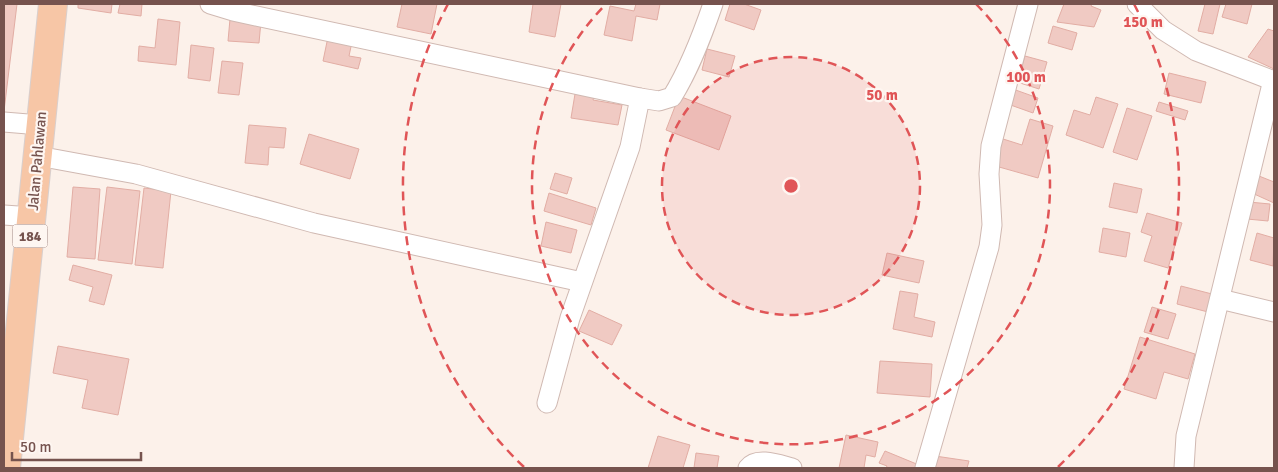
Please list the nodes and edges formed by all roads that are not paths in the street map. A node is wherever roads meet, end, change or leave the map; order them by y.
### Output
1 (53, 4) edge
2 (210, 4) edge
3 (713, 4) edge
4 (1028, 4) edge
5 (1137, 4) edge
6 (257, 10) edge
7 (1274, 81) edge
8 (640, 98) junction
9 (4, 122) edge
10 (40, 125) junction
11 (38, 156) junction
12 (4, 215) edge
13 (32, 217) junction
14 (582, 282) junction
15 (1220, 299) junction
16 (1274, 312) edge
17 (547, 403) dead end
18 (6, 468) edge
19 (748, 468) edge
20 (792, 468) edge
21 (925, 468) edge
22 (1184, 468) edge

1 - 10 main road, Jalan Pahlawan / 184
2 - 6 street
3 - 8 street
4 - 21 street
5 - 7 street
6 - 8 street
7 - 15 street
8 - 14 street
9 - 10 street
10 - 11 main road, Jalan Pahlawan / 184
11 - 13 main road, Jalan Pahlawan / 184
11 - 14 street
12 - 13 street
13 - 18 main road, Jalan Pahlawan / 184
14 - 17 street
15 - 16 street
15 - 22 street
19 - 20 street

